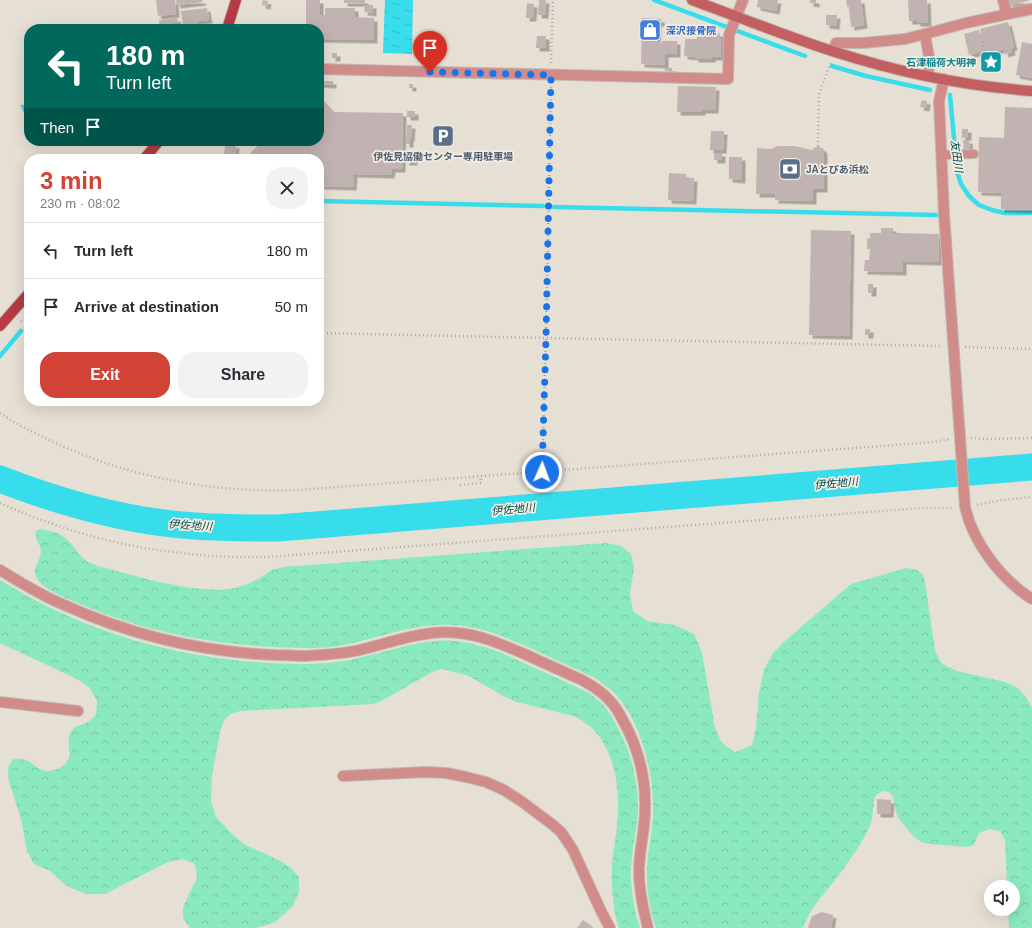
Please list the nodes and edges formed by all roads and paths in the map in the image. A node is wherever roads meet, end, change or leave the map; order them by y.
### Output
1 (236, 0) edge
2 (553, 0) edge
3 (692, 0) edge
4 (743, 0) edge
5 (1003, 0) edge
6 (1032, 9) edge
7 (1007, 14) junction
8 (229, 24) edge
9 (733, 25) junction
10 (925, 34) junction
11 (833, 51) junction
12 (828, 68) dead end
13 (324, 69) edge
14 (551, 75) junction
15 (927, 76) junction
16 (944, 79) junction
17 (1032, 91) edge
18 (155, 146) edge
19 (818, 146) dead end
20 (148, 154) edge
21 (974, 154) dead end
22 (945, 155) junction
23 (24, 299) edge
24 (0, 326) edge
25 (324, 332) edge
26 (546, 338) junction
27 (953, 346) junction
28 (1032, 349) edge
29 (0, 413) edge
30 (1032, 438) edge
31 (960, 440) junction
32 (542, 472) junction
33 (480, 476) junction
34 (460, 485) dead end
35 (1032, 497) edge
36 (0, 503) edge
37 (965, 506) junction
38 (0, 570) edge
39 (1032, 599) edge
40 (0, 702) edge
41 (78, 711) dead end
42 (343, 776) dead end
43 (610, 928) edge
44 (648, 928) edge

1 - 8 main road
2 - 14 path
3 - 9 street
4 - 9 street
5 - 7 street
6 - 7 street
7 - 10 street
9 - 11 street
9 - 14 street
10 - 11 street
10 - 15 street
11 - 15 street
12 - 19 path
13 - 14 street
14 - 26 path
15 - 16 street
16 - 17 street
16 - 22 street
18 - 20 main road
21 - 22 lane
22 - 27 street
23 - 24 main road
25 - 26 path
26 - 27 path
26 - 32 path
27 - 28 path
27 - 31 street
29 - 33 path
30 - 31 path
31 - 32 path
31 - 37 street
32 - 33 path
33 - 34 path
35 - 37 path
36 - 37 path
37 - 39 street
38 - 44 street
40 - 41 street
42 - 43 street

